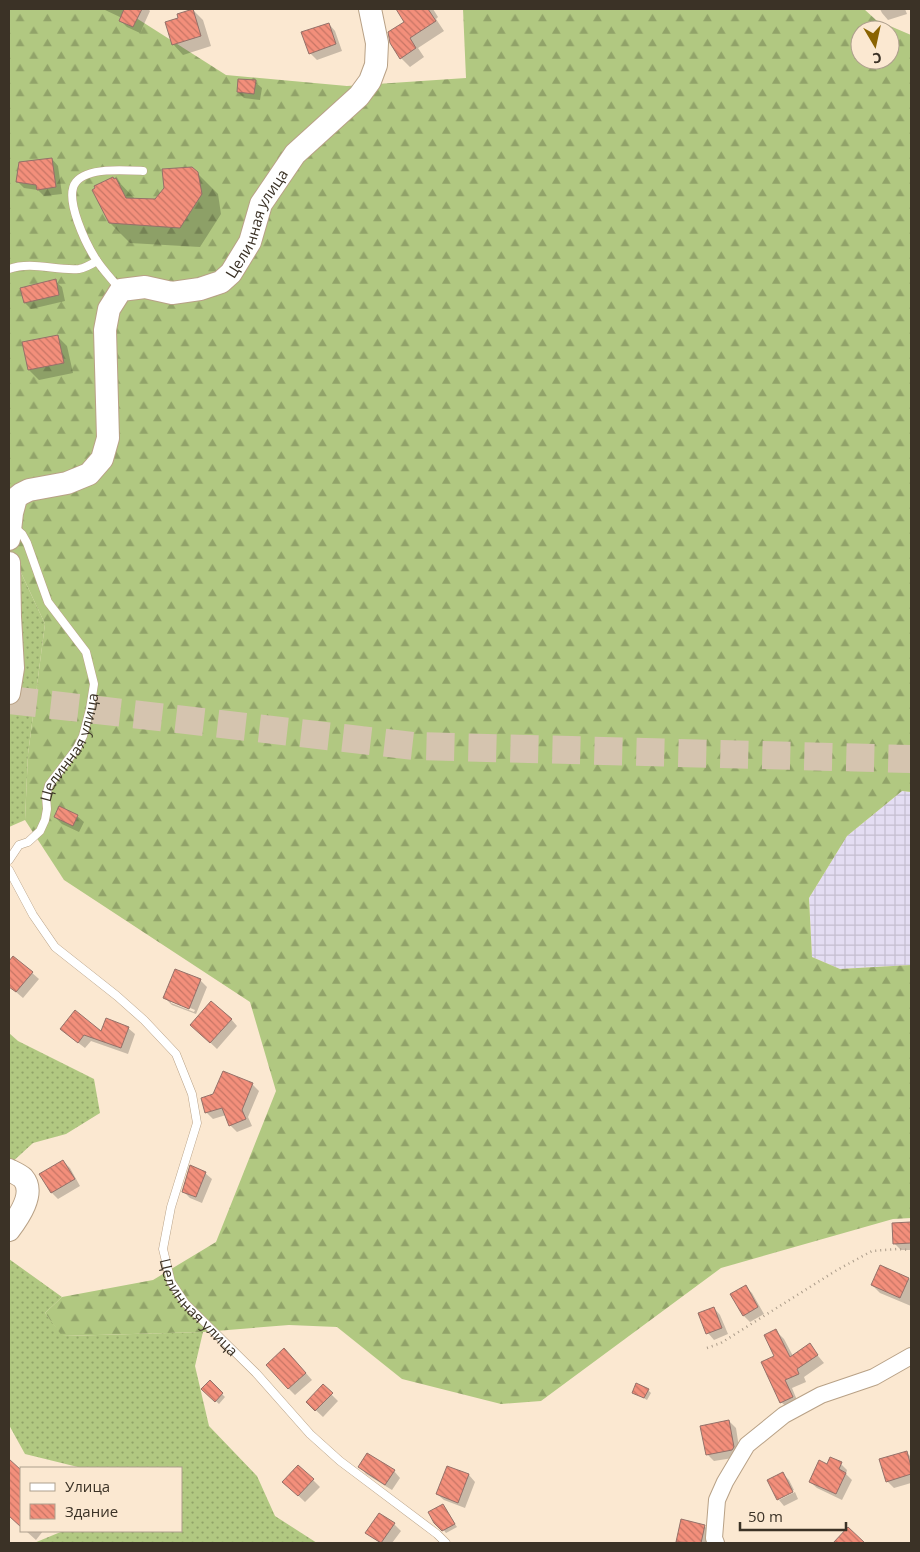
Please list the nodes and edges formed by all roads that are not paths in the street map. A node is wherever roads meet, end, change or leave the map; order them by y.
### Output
1 (370, 9) edge
2 (143, 171) dead end
3 (97, 261) junction
4 (9, 268) edge
5 (121, 290) junction
6 (10, 531) edge
7 (9, 563) edge
8 (9, 693) edge
9 (9, 860) edge
10 (9, 870) edge
11 (9, 1170) edge
12 (9, 1230) edge
13 (911, 1356) edge
14 (446, 1543) edge
15 (716, 1543) edge

1 - 5 street, Целинная улица
2 - 3 lane
3 - 4 lane
3 - 5 lane
5 - 6 street, Целинная улица
6 - 9 lane, Целинная улица
7 - 8 street
10 - 14 lane, Целинная улица
11 - 12 street
13 - 15 street

